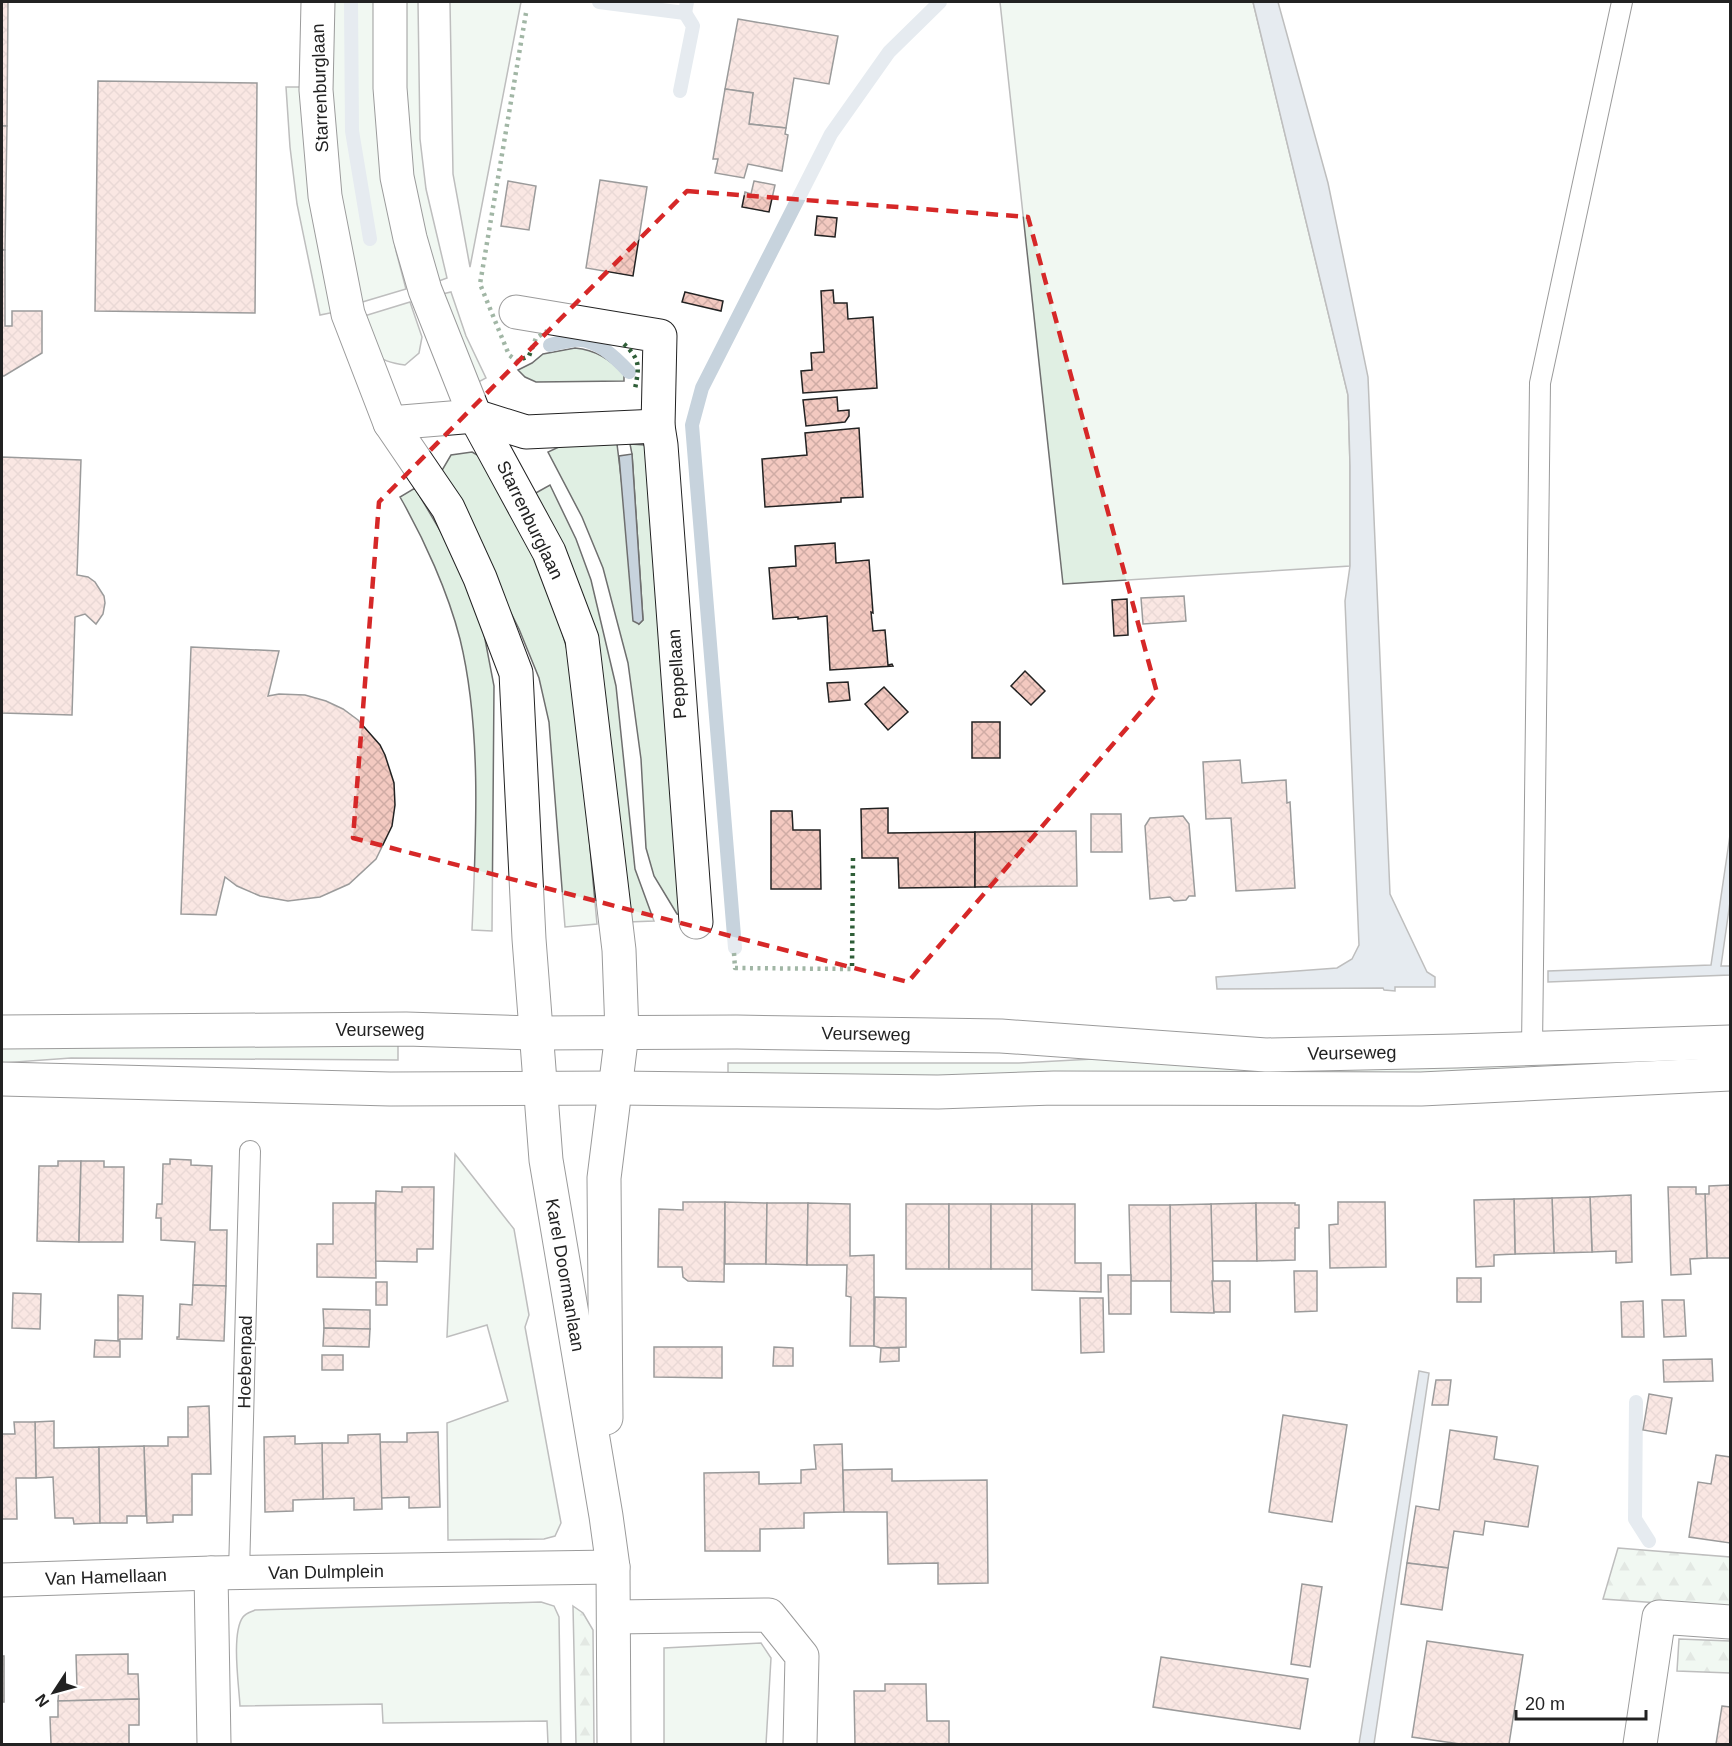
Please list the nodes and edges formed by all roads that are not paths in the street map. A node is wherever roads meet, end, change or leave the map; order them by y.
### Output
1 (318, 2) edge
2 (390, 2) edge
3 (1622, 2) edge
4 (516, 312) dead end
5 (475, 416) junction
6 (390, 423) junction
7 (657, 426) junction
8 (696, 922) dead end
9 (2, 1032) edge
10 (535, 1033) junction
11 (622, 1033) junction
12 (1731, 1042) edge
13 (1533, 1048) junction
14 (1731, 1074) edge
15 (2, 1078) edge
16 (617, 1088) junction
17 (539, 1089) junction
18 (250, 1151) dead end
19 (606, 1516) junction
20 (613, 1566) junction
21 (225, 1573) junction
22 (2, 1580) edge
23 (614, 1617) junction
24 (1731, 1622) edge
25 (214, 1744) edge
26 (614, 1744) edge
27 (800, 1744) edge
28 (1640, 1744) edge

1 - 6 street, Starrenburglaan
2 - 5 street, Starrenburglaan
3 - 13 lane
4 - 7 street, Peppellaan
5 - 6 street
5 - 7 street
5 - 11 street, Starrenburglaan
6 - 10 street, Starrenburglaan
7 - 8 street, Peppellaan
9 - 10 street, Veurseweg
10 - 11 street, Veurseweg
10 - 17 street, Karel Doormanlaan
11 - 13 street, Veurseweg
11 - 16 street, Starrenburglaan
12 - 13 street, Veurseweg
14 - 16 street, Veurseweg
15 - 17 street, Veurseweg
16 - 17 street, Veurseweg
16 - 19 street, Karel Doormanlaan
17 - 19 street, Karel Doormanlaan
18 - 21 lane, Hoebenpad
19 - 20 street, Karel Doormanlaan
20 - 21 street, Van Dulmplein
20 - 23 street, Karel Doormanlaan
21 - 22 street, Van Hamellaan
21 - 25 street
23 - 26 street, Karel Doormanlaan
23 - 27 street
24 - 28 street

